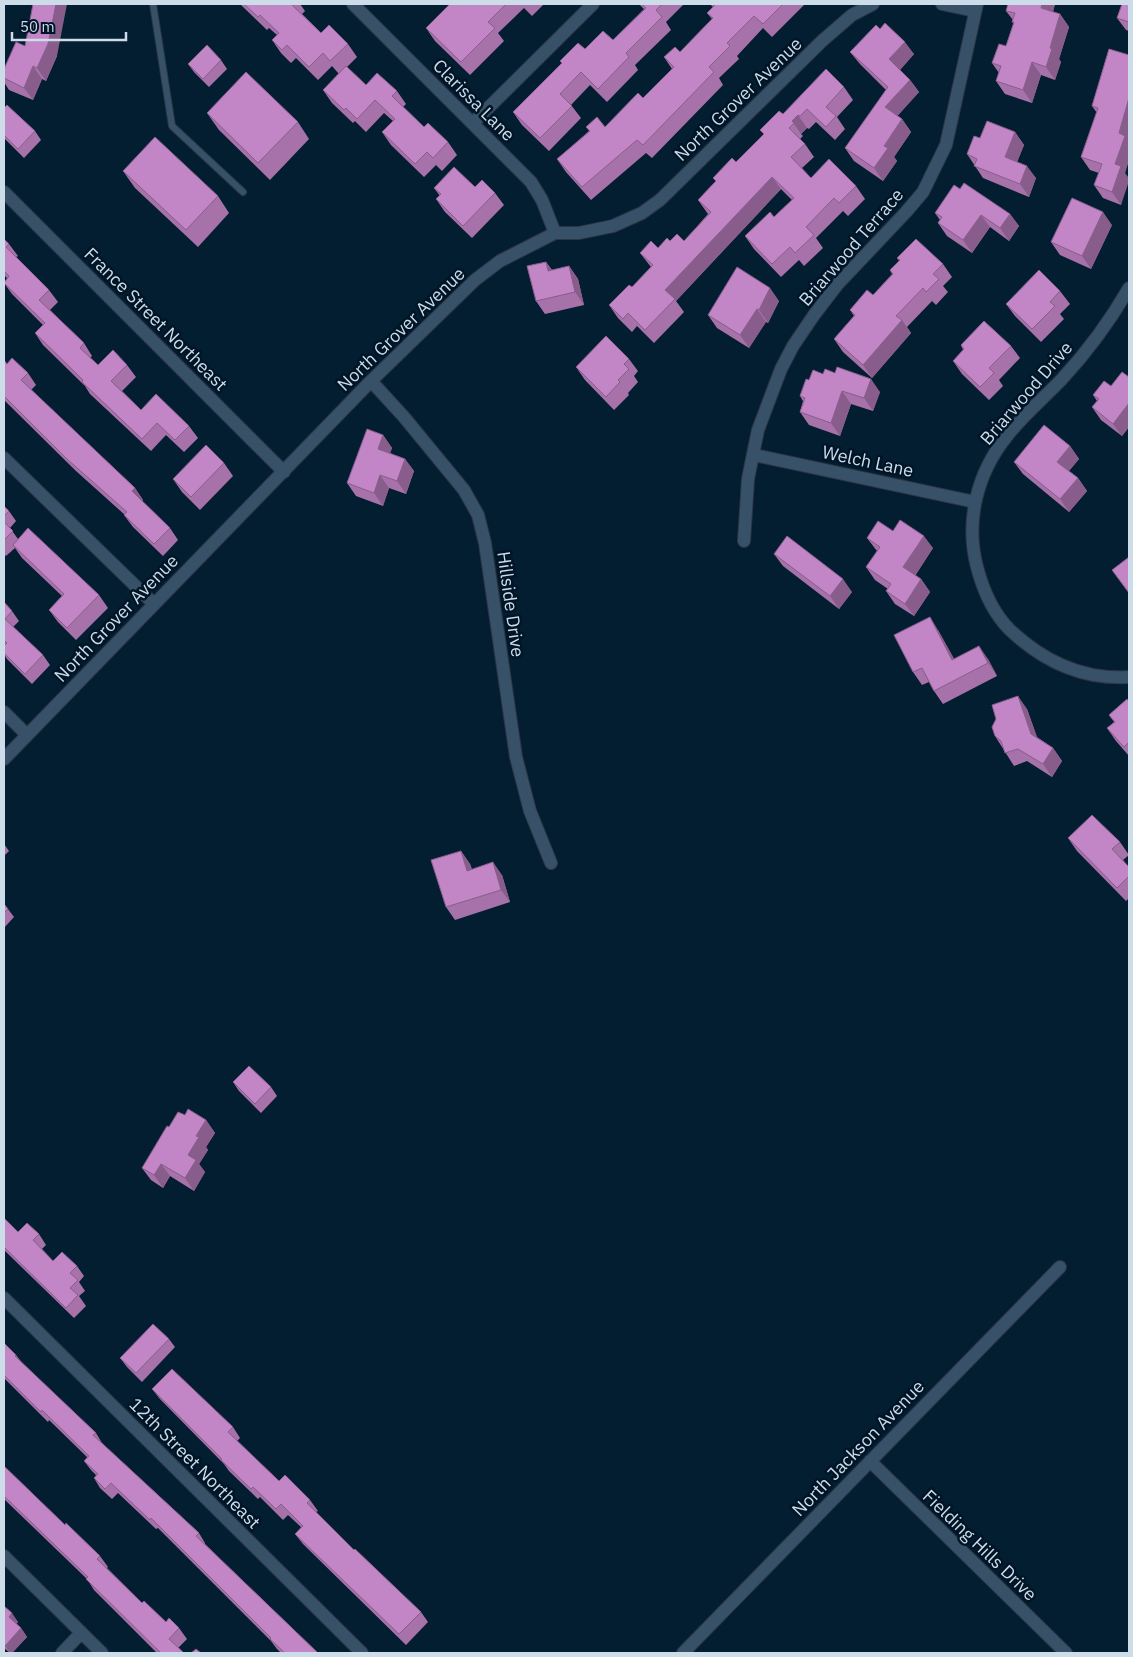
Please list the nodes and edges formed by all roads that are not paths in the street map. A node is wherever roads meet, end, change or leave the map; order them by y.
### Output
1 (153, 4) edge
2 (353, 4) edge
3 (593, 4) edge
4 (873, 4) edge
5 (942, 4) edge
6 (976, 7) edge
7 (473, 123) junction
8 (4, 192) edge
9 (243, 192) dead end
10 (555, 233) junction
11 (1129, 288) edge
12 (371, 381) junction
13 (754, 455) junction
14 (4, 458) edge
15 (284, 472) junction
16 (975, 502) junction
17 (744, 541) dead end
18 (154, 604) junction
19 (1129, 676) edge
20 (4, 712) edge
21 (27, 735) junction
22 (4, 759) edge
23 (551, 863) dead end
24 (1060, 1267) dead end
25 (4, 1298) edge
26 (870, 1461) junction
27 (4, 1556) edge
28 (81, 1633) junction
29 (62, 1653) edge
30 (102, 1653) edge
31 (362, 1653) edge
32 (682, 1653) edge
33 (1066, 1653) edge

1 - 9 lane
2 - 7 street, Clarissa Lane
3 - 7 street
4 - 10 street, North Grover Avenue
5 - 6 street
6 - 13 street, Briarwood Terrace
7 - 10 street, Clarissa Lane
8 - 15 street, France Street Northeast
10 - 12 street, North Grover Avenue
11 - 16 street, Briarwood Drive
12 - 15 street, North Grover Avenue
12 - 23 street, Hillside Drive
13 - 16 street, Welch Lane
13 - 17 street, Briarwood Terrace
14 - 18 street
15 - 18 street, North Grover Avenue
16 - 19 street, Briarwood Drive
18 - 21 street, North Grover Avenue
20 - 21 street
21 - 22 street, North Grover Avenue
24 - 26 street, North Jackson Avenue
25 - 31 street, 12th Street Northeast
26 - 32 street, North Jackson Avenue
26 - 33 street, Fielding Hills Drive
27 - 28 street
28 - 29 street
28 - 30 street

